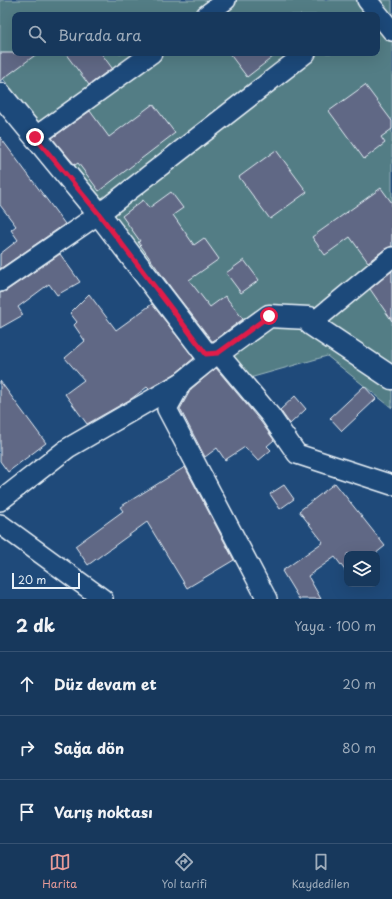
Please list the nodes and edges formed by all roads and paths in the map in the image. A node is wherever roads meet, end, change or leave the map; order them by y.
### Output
1 (226, 0) edge
2 (367, 0) edge
3 (210, 12) edge
4 (377, 12) edge
5 (380, 16) edge
6 (392, 31) edge
7 (148, 56) edge
8 (302, 56) edge
9 (0, 94) edge
10 (35, 137) junction
11 (99, 214) junction
12 (392, 257) edge
13 (0, 282) edge
14 (311, 324) junction
15 (218, 353) junction
16 (392, 378) edge
17 (182, 382) junction
18 (392, 485) edge
19 (0, 501) edge
20 (0, 524) edge
21 (103, 599) edge
22 (267, 599) edge

1 - 3 street
2 - 4 street
5 - 6 street
7 - 10 street
8 - 11 street
9 - 10 street
10 - 11 street
11 - 13 street
11 - 15 street
12 - 14 street
14 - 15 street
14 - 16 street
15 - 17 street
15 - 18 street
17 - 19 street
17 - 22 street
20 - 21 street

